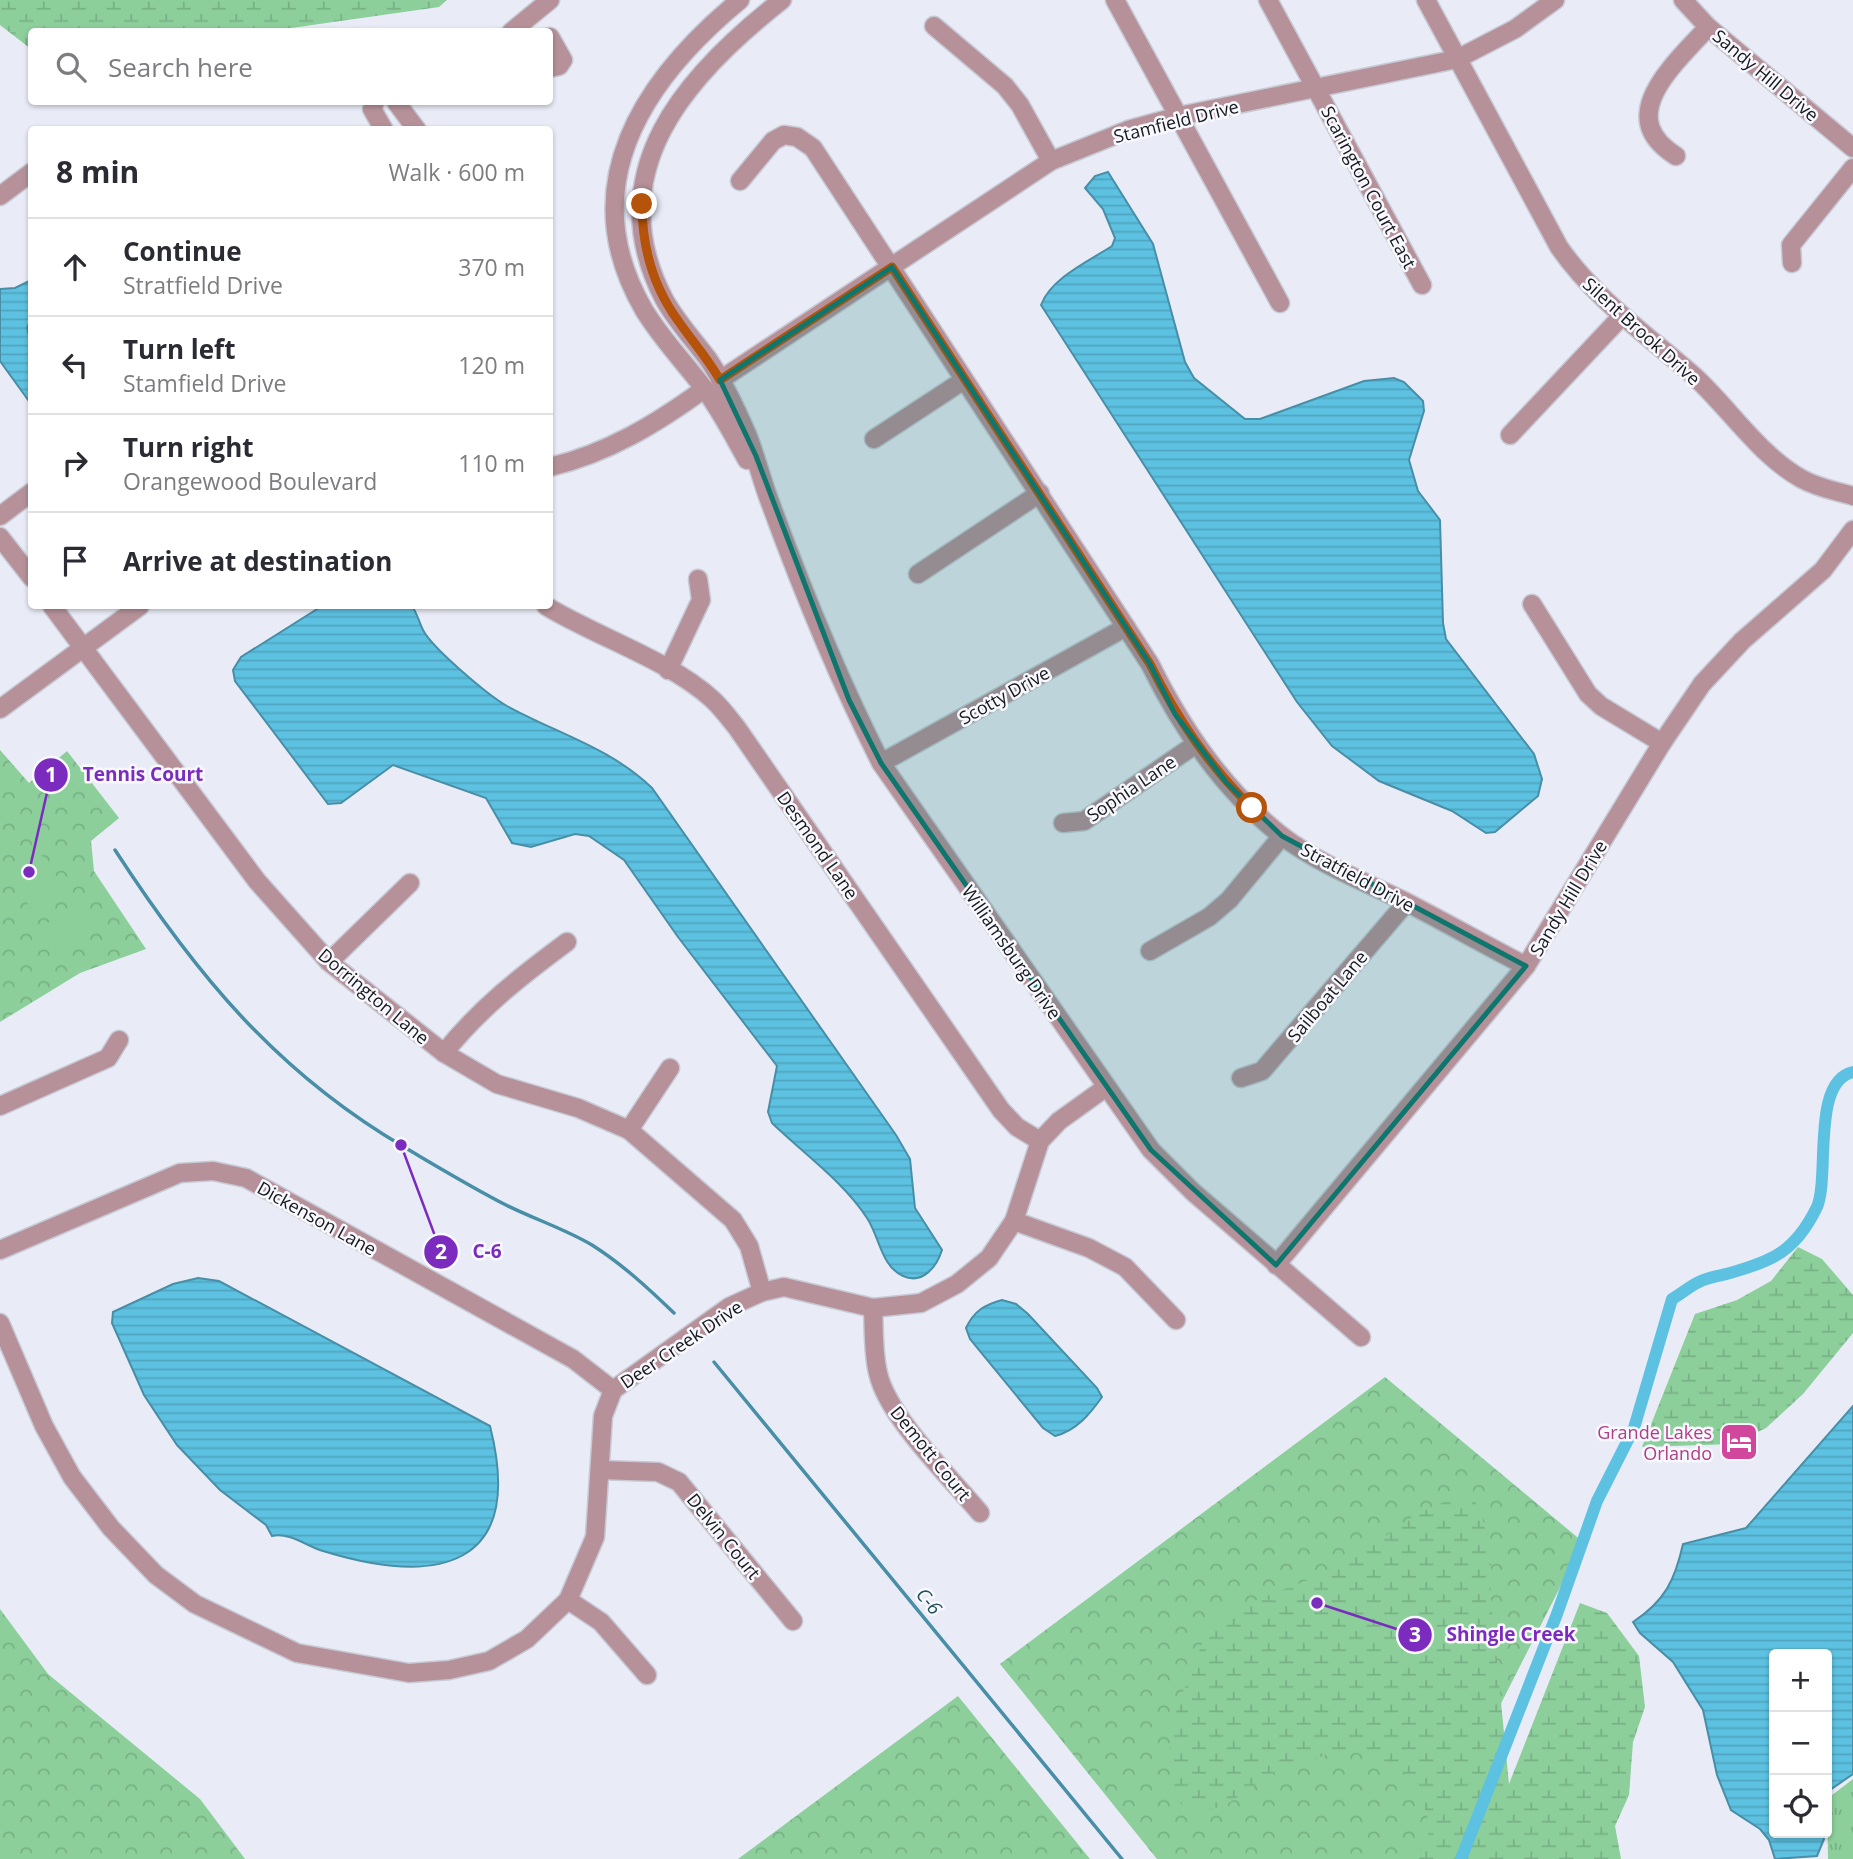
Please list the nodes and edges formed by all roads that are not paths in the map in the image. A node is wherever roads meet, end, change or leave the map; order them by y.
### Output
1 (550, 0) edge
2 (782, 0) edge
3 (1115, 0) edge
4 (1268, 0) edge
5 (1426, 0) edge
6 (1555, 0) edge
7 (1683, 0) edge
8 (733, 2) edge
9 (532, 15) junction
10 (933, 26) dead end
11 (1708, 27) junction
12 (517, 28) edge
13 (542, 28) edge
14 (553, 42) edge
15 (1457, 58) junction
16 (553, 67) edge
17 (1317, 89) junction
18 (374, 105) edge
19 (398, 105) edge
20 (1179, 116) junction
21 (382, 126) edge
22 (414, 126) edge
23 (1853, 148) edge
24 (1676, 156) dead end
25 (1051, 161) junction
26 (1853, 168) edge
27 (28, 175) edge
28 (740, 181) dead end
29 (0, 196) edge
30 (1792, 263) dead end
31 (892, 267) junction
32 (1422, 285) dead end
33 (1280, 303) dead end
34 (1621, 317) junction
35 (964, 380) junction
36 (712, 384) junction
37 (1510, 435) dead end
38 (874, 439) dead end
39 (553, 466) edge
40 (1040, 493) junction
41 (28, 495) edge
42 (1853, 496) edge
43 (0, 516) edge
44 (1853, 530) edge
45 (0, 537) edge
46 (28, 573) edge
47 (918, 574) dead end
48 (698, 579) dead end
49 (1532, 604) dead end
50 (54, 609) edge
51 (136, 609) edge
52 (551, 609) edge
53 (1126, 627) junction
54 (84, 648) junction
55 (667, 670) junction
56 (0, 709) edge
57 (1662, 743) junction
58 (1196, 744) junction
59 (881, 762) junction
60 (1063, 823) dead end
61 (1282, 836) junction
62 (410, 883) dead end
63 (1406, 902) junction
64 (567, 942) dead end
65 (1150, 951) dead end
66 (329, 962) junction
67 (1526, 967) junction
68 (119, 1040) dead end
69 (444, 1053) junction
70 (670, 1068) dead end
71 (1241, 1079) dead end
72 (1105, 1088) junction
73 (0, 1106) edge
74 (629, 1130) junction
75 (1040, 1141) junction
76 (1014, 1221) junction
77 (0, 1250) edge
78 (1276, 1265) junction
79 (762, 1292) junction
80 (873, 1308) junction
81 (1176, 1320) dead end
82 (0, 1324) edge
83 (1361, 1337) dead end
84 (613, 1390) junction
85 (600, 1470) junction
86 (981, 1513) dead end
87 (568, 1600) junction
88 (793, 1621) dead end
89 (647, 1675) dead end

1 - 9 street
2 - 36 street
3 - 20 street
4 - 17 street, Scarington Court East
5 - 15 street, Silent Brook Drive
6 - 15 street, Stamfield Drive
7 - 11 street, Sandy Hill Drive
8 - 36 street
9 - 12 street
9 - 13 street
10 - 25 street
11 - 23 street, Sandy Hill Drive
11 - 24 street
14 - 16 street
15 - 17 street, Stamfield Drive
15 - 34 street, Silent Brook Drive
17 - 20 street, Stamfield Drive
17 - 32 street, Scarington Court East
18 - 21 street
19 - 22 street
20 - 25 street, Stamfield Drive
20 - 33 street
25 - 31 street, Stamfield Drive
26 - 30 street
27 - 29 street
28 - 31 street, Stratfield Drive
31 - 35 street, Stratfield Drive
31 - 36 street, Stamfield Drive
34 - 37 street
34 - 42 street, Silent Brook Drive
35 - 38 street
35 - 40 street, Stratfield Drive
36 - 39 street
36 - 59 street, Williamsburg Drive
40 - 47 street
40 - 53 street, Stratfield Drive
41 - 43 street
44 - 57 street, Sandy Hill Drive
45 - 46 street
48 - 55 street
49 - 57 street
50 - 54 street, Dorrington Lane
51 - 54 street
52 - 55 street, Desmond Lane
53 - 58 street, Stratfield Drive
53 - 59 street, Scotty Drive
54 - 56 street
54 - 66 street, Dorrington Lane
55 - 75 street, Desmond Lane
57 - 67 street, Sandy Hill Drive
58 - 60 street, Sophia Lane
58 - 61 street, Stratfield Drive
59 - 72 street, Williamsburg Drive
61 - 63 street, Stratfield Drive
61 - 65 street
62 - 66 street
63 - 67 street, Stratfield Drive
63 - 71 street, Sailboat Lane
64 - 69 street
66 - 69 street, Dorrington Lane
67 - 78 street, Sandy Hill Drive
68 - 73 street
69 - 74 street, Dorrington Lane
70 - 74 street
72 - 75 street, Deer Creek Drive
72 - 78 street, Williamsburg Drive
74 - 79 street, Dorrington Lane
75 - 76 street, Deer Creek Drive
76 - 80 street, Deer Creek Drive
76 - 81 street
77 - 84 street, Dickenson Lane
78 - 83 street, Williamsburg Drive
79 - 80 street, Deer Creek Drive
79 - 84 street, Deer Creek Drive
80 - 86 street, Demott Court
82 - 87 street, Deer Creek Drive
84 - 85 street, Deer Creek Drive
85 - 87 street, Deer Creek Drive
85 - 88 street, Delvin Court
87 - 89 street

